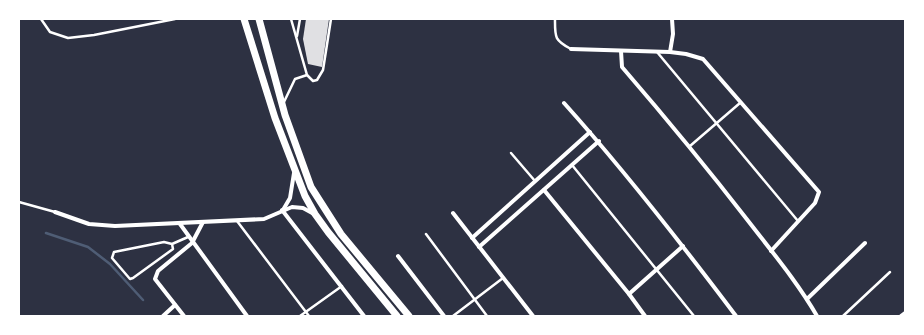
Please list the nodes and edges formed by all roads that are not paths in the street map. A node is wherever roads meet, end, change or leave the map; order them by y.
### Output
1 (41, 19) edge
2 (175, 19) edge
3 (244, 19) edge
4 (259, 19) edge
5 (291, 19) edge
6 (300, 19) edge
7 (331, 19) edge
8 (555, 19) edge
9 (672, 19) edge
10 (297, 37) junction
11 (571, 49) joint
12 (621, 51) junction
13 (656, 51) junction
14 (670, 52) junction
15 (307, 75) junction
16 (564, 103) dead end
17 (740, 103) junction
18 (282, 106) junction
19 (717, 124) junction
20 (590, 132) junction
21 (599, 141) junction
22 (690, 146) junction
23 (510, 153) dead end
24 (571, 165) junction
25 (295, 172) junction
26 (535, 181) junction
27 (544, 190) junction
28 (19, 202) edge
29 (282, 210) junction
30 (55, 212) joint
31 (453, 213) dead end
32 (315, 214) junction
33 (237, 221) junction
34 (202, 222) junction
35 (799, 222) junction
36 (180, 224) junction
37 (426, 234) dead end
38 (188, 237) junction
39 (472, 238) junction
40 (865, 242) dead end
41 (192, 243) junction
42 (172, 244) junction
43 (683, 246) junction
44 (480, 247) junction
45 (771, 251) junction
46 (398, 256) dead end
47 (657, 269) junction
48 (890, 272) dead end
49 (503, 278) junction
50 (342, 286) junction
51 (629, 294) junction
52 (807, 299) junction
53 (474, 300) junction
54 (175, 305) junction
55 (306, 312) junction
56 (905, 312) edge
57 (163, 316) edge
58 (184, 316) edge
59 (247, 316) edge
60 (300, 316) edge
61 (308, 316) edge
62 (364, 316) edge
63 (396, 316) edge
64 (409, 316) edge
65 (444, 316) edge
66 (452, 316) edge
67 (487, 316) edge
68 (533, 316) edge
69 (645, 316) edge
70 (694, 316) edge
71 (736, 316) edge
72 (817, 316) edge
73 (843, 316) edge
74 (901, 316) edge

1 - 2 lane
3 - 25 main road
4 - 18 main road
5 - 10 lane
6 - 10 lane
7 - 15 lane
8 - 11 lane
9 - 14 street
10 - 15 lane
11 - 12 street
12 - 13 street
12 - 22 street
13 - 14 street
13 - 19 lane
14 - 17 street
15 - 18 lane
16 - 20 street
17 - 19 lane
17 - 35 street
18 - 64 main road
19 - 22 lane
19 - 35 lane
20 - 21 street
20 - 26 street
21 - 24 street
21 - 43 street
22 - 45 street
23 - 26 lane
24 - 27 street
24 - 47 lane
25 - 29 street
25 - 32 main road
26 - 39 street
27 - 44 street
27 - 51 street
28 - 30 lane
29 - 32 street
29 - 33 street
29 - 50 street
30 - 36 street
31 - 39 street
32 - 63 main road
33 - 34 street
33 - 55 lane
34 - 36 street
34 - 41 street
35 - 45 street
36 - 38 street
37 - 53 lane
38 - 41 street
38 - 42 lane
39 - 44 street
40 - 52 street
41 - 54 street
41 - 59 street
42 - 42 lane
43 - 47 street
43 - 71 street
44 - 49 street
45 - 52 street
46 - 65 street
47 - 51 street
47 - 70 lane
48 - 73 lane
49 - 53 lane
49 - 68 street
50 - 55 lane
50 - 62 street
51 - 69 street
52 - 72 street
53 - 66 lane
53 - 67 lane
54 - 57 street
54 - 58 street
55 - 60 lane
55 - 61 lane
56 - 74 street

